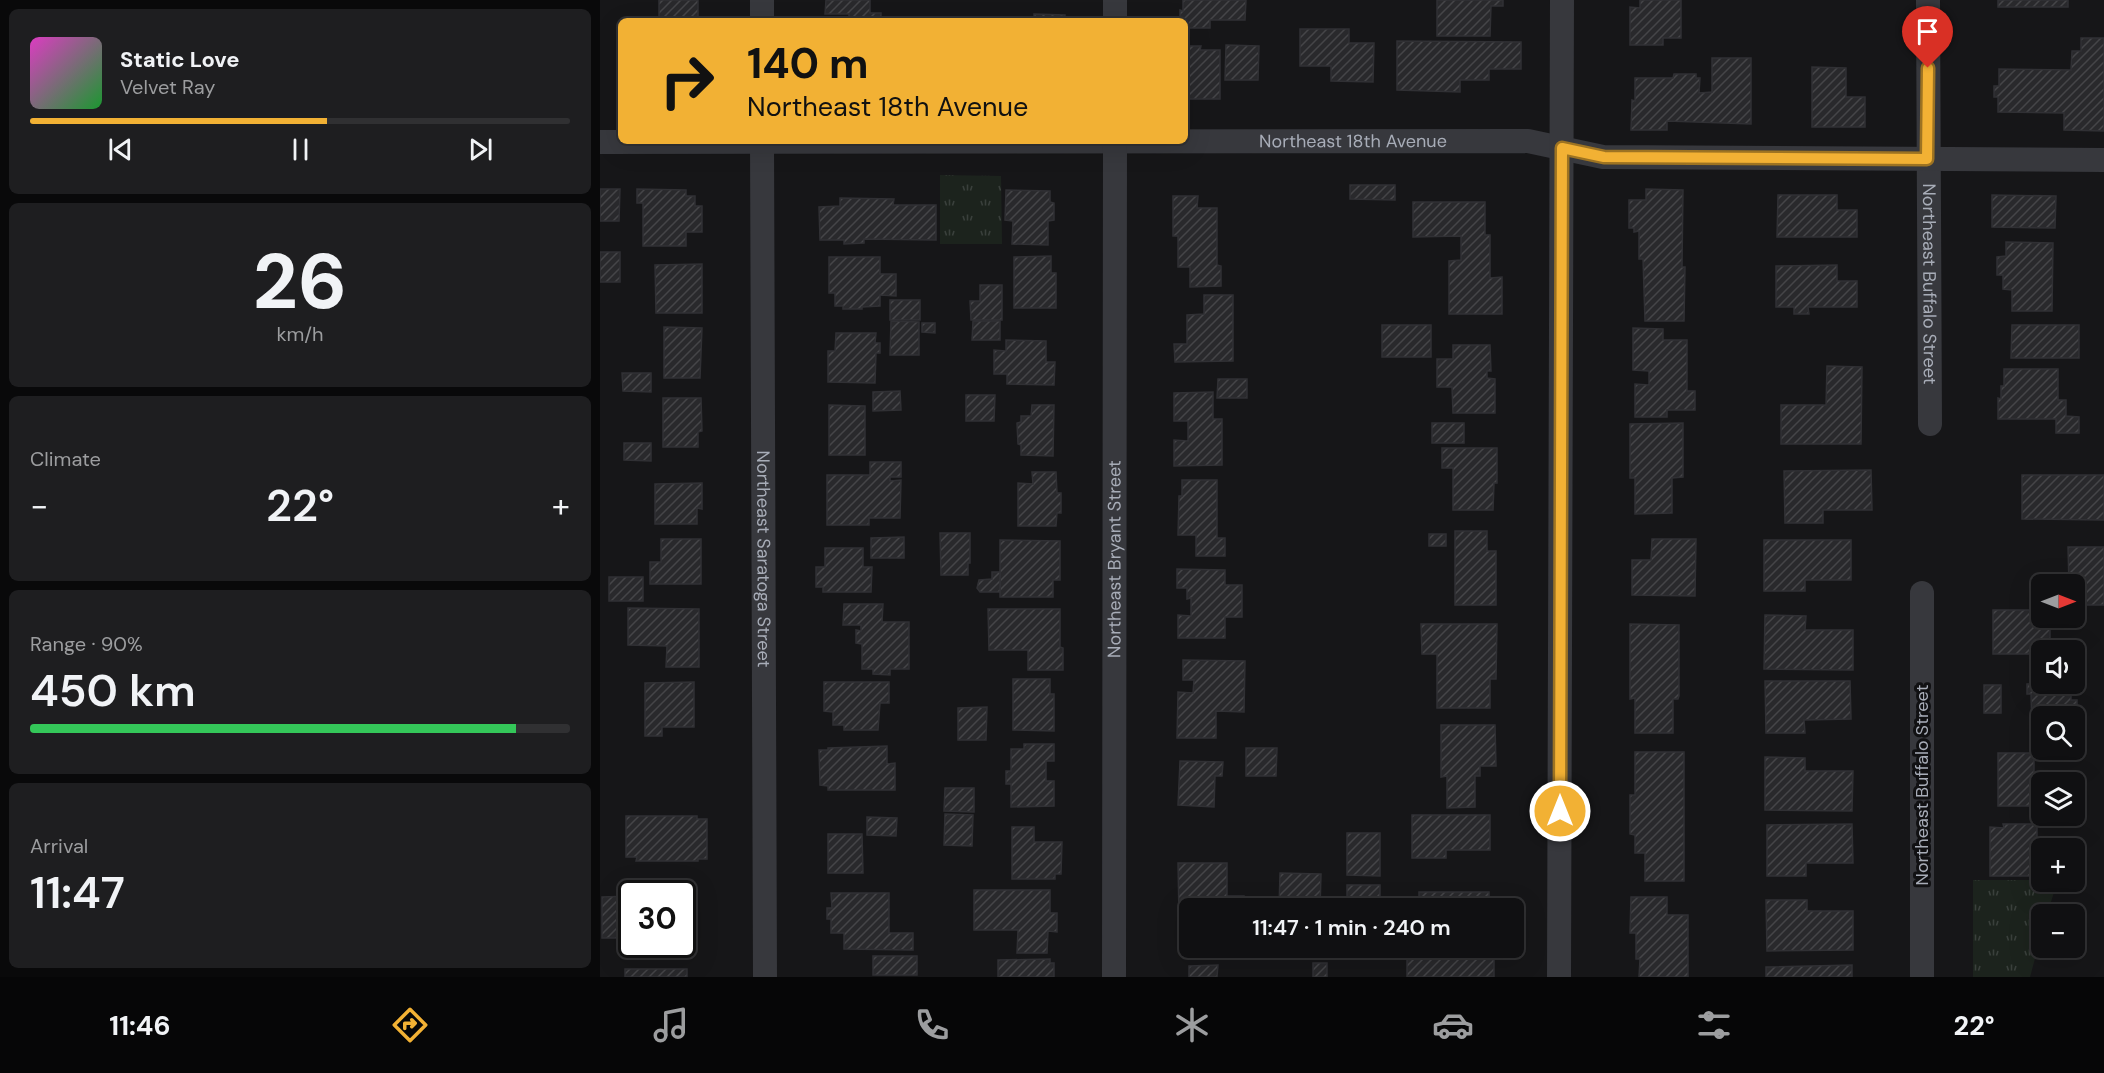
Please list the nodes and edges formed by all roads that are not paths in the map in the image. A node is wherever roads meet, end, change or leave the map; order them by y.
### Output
1 (762, 0) edge
2 (1114, 0) edge
3 (1562, 0) edge
4 (1928, 0) edge
5 (762, 18) edge
6 (1115, 18) edge
7 (1188, 141) edge
8 (600, 142) edge
9 (618, 142) edge
10 (762, 144) edge
11 (1115, 144) edge
12 (1562, 148) junction
13 (1927, 159) junction
14 (2104, 160) edge
15 (1930, 424) dead end
16 (1922, 593) dead end
17 (765, 977) edge
18 (1114, 977) edge
19 (1559, 977) edge
20 (1922, 977) edge

1 - 5 street
2 - 6 street
3 - 12 street
4 - 13 street, Northeast Buffalo Street
7 - 12 street, Northeast 18th Avenue
8 - 9 street, Northeast 18th Avenue
10 - 17 street, Northeast Saratoga Street
11 - 18 street, Northeast Bryant Street
12 - 13 street, Northeast 18th Avenue
12 - 19 street
13 - 14 street, Northeast 18th Avenue
13 - 15 street, Northeast Buffalo Street
16 - 20 street, Northeast Buffalo Street

